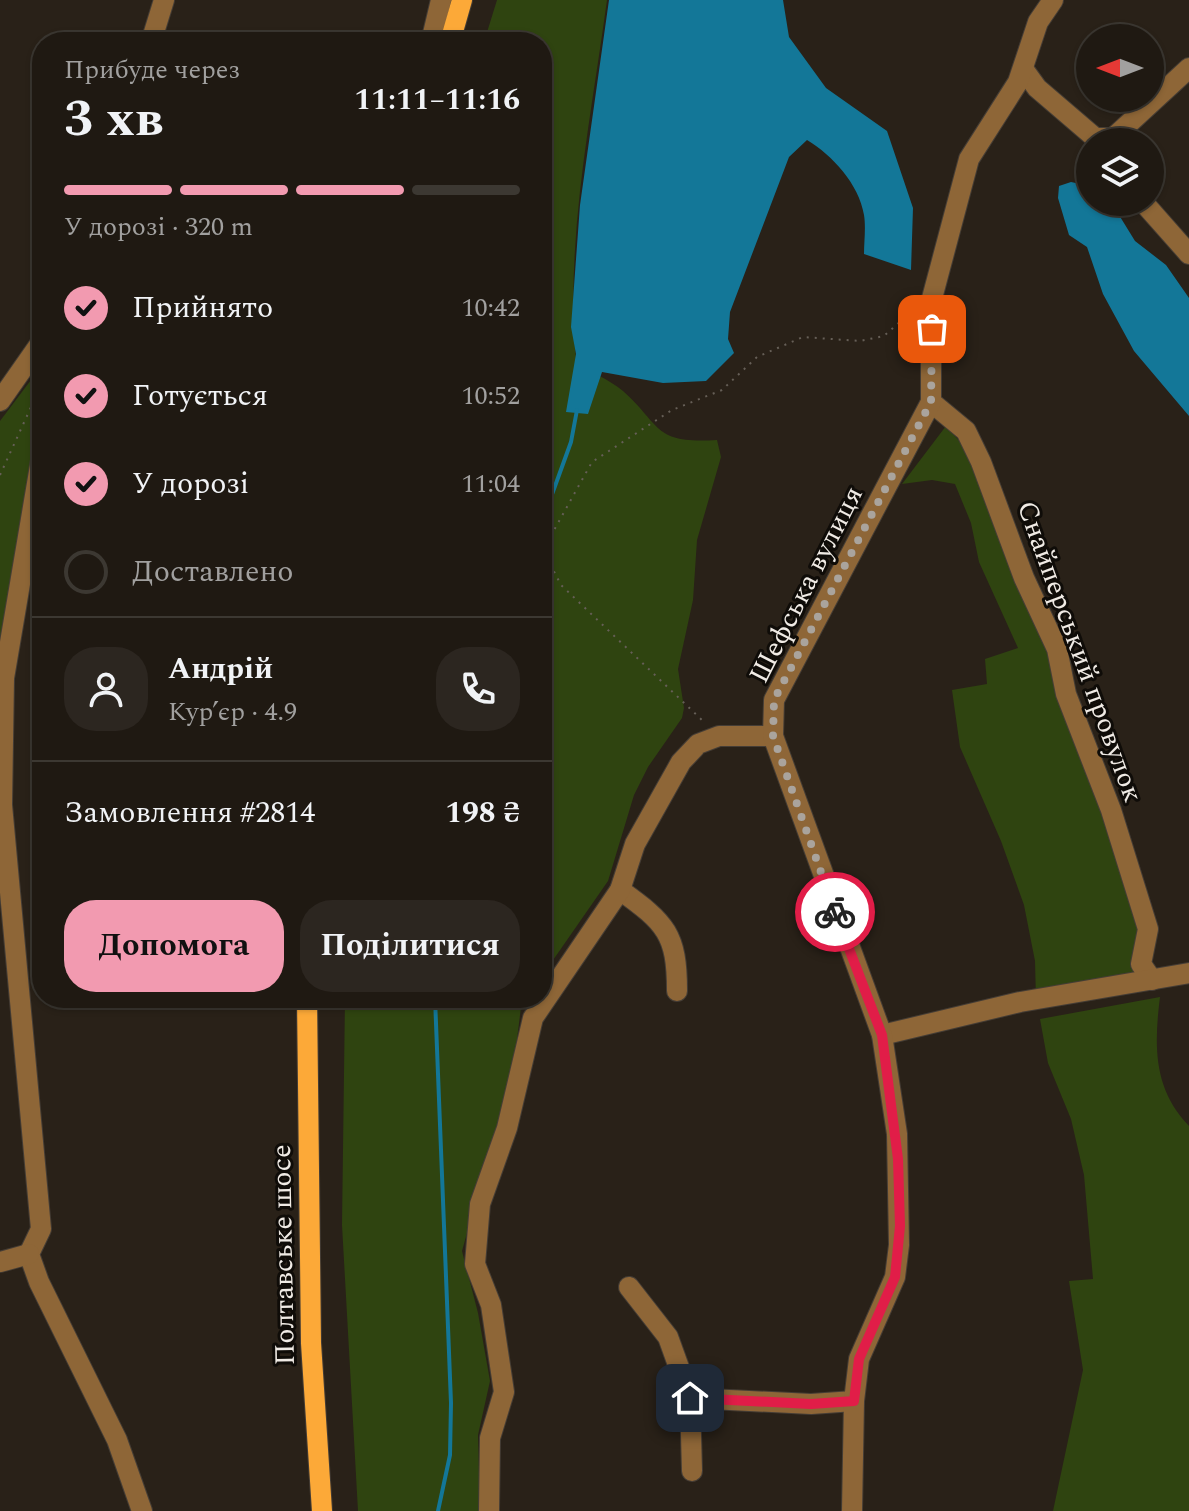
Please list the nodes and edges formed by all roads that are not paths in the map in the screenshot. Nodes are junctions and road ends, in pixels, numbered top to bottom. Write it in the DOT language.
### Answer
graph roads {
  1 [pos="164,0"];
  2 [pos="441,0"];
  3 [pos="462,0"];
  4 [pos="1048,4"];
  5 [pos="154,32"];
  6 [pos="433,32"];
  7 [pos="453,32"];
  8 [pos="1189,68"];
  9 [pos="1024,70"];
  10 [pos="1084,128"];
  11 [pos="1124,128"];
  12 [pos="1155,216"];
  13 [pos="1189,254"];
  14 [pos="32,360"];
  15 [pos="0,401"];
  16 [pos="931,402"];
  17 [pos="32,516"];
  18 [pos="773,736"];
  19 [pos="620,890"];
  20 [pos="1189,973"];
  21 [pos="1152,980"];
  22 [pos="552,990"];
  23 [pos="677,991"];
  24 [pos="307,1008"];
  25 [pos="540,1008"];
  26 [pos="882,1035"];
  27 [pos="29,1254"];
  28 [pos="0,1262"];
  29 [pos="629,1287"];
  30 [pos="690,1398"];
  31 [pos="854,1401"];
  32 [pos="692,1471"];
  33 [pos="142,1511"];
  34 [pos="322,1511"];
  35 [pos="489,1511"];
  36 [pos="852,1511"];
  1 -- 5 [label="street"];
  2 -- 6 [label="street"];
  3 -- 7 [label="main road"];
  4 -- 9 [label="street, Шефська вулиця"];
  8 -- 11 [label="street"];
  9 -- 10 [label="street"];
  9 -- 16 [label="street, Шефська вулиця"];
  12 -- 13 [label="street"];
  14 -- 15 [label="street"];
  16 -- 18 [label="street, Шефська вулиця"];
  16 -- 21 [label="street, Снайперський провулок"];
  17 -- 27 [label="street"];
  18 -- 19 [label="street"];
  18 -- 26 [label="street, Шефська вулиця"];
  19 -- 22 [label="street"];
  19 -- 23 [label="street"];
  20 -- 21 [label="street"];
  21 -- 26 [label="street"];
  24 -- 34 [label="main road, Полтавське шосе"];
  25 -- 35 [label="street"];
  26 -- 31 [label="street, Шефська вулиця"];
  27 -- 28 [label="street"];
  27 -- 33 [label="street"];
  29 -- 30 [label="street"];
  30 -- 31 [label="street"];
  30 -- 32 [label="street"];
  31 -- 36 [label="street, Шефська вулиця"];
}
